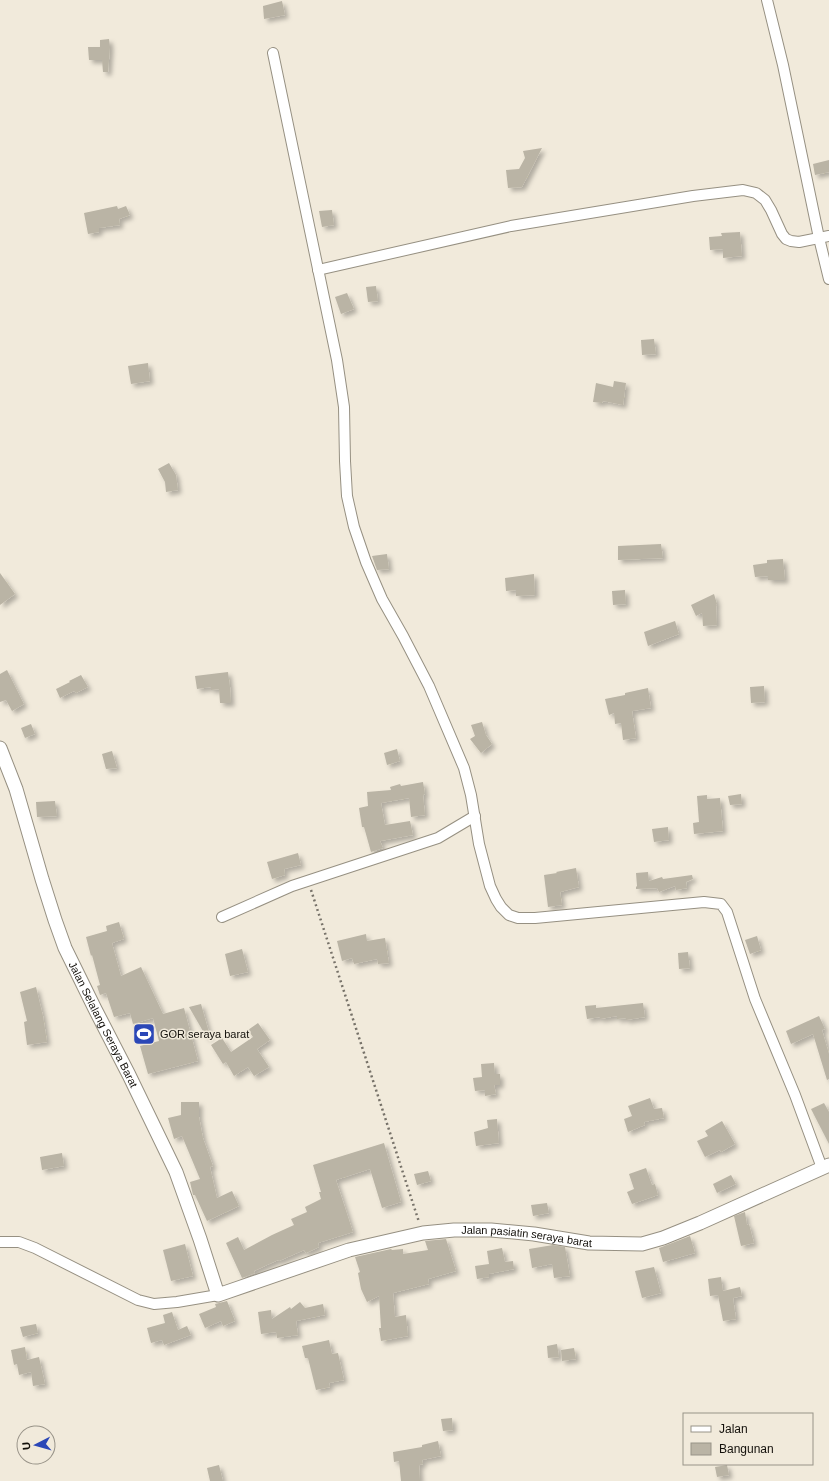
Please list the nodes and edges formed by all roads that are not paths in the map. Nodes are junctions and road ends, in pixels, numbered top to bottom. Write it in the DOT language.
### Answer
graph roads {
  1 [pos="767,0"];
  2 [pos="273,53"];
  3 [pos="824,237"];
  4 [pos="318,270"];
  5 [pos="829,279"];
  6 [pos="0,748"];
  7 [pos="475,816"];
  8 [pos="222,917"];
  9 [pos="825,1167"];
  10 [pos="0,1242"];
  11 [pos="218,1295"];
  1 -- 3 [label="street"];
  2 -- 4 [label="street"];
  3 -- 4 [label="street"];
  3 -- 5 [label="street"];
  4 -- 7 [label="street"];
  6 -- 11 [label="street, Jalan Selalang Seraya Barat"];
  7 -- 8 [label="street"];
  7 -- 9 [label="street"];
  9 -- 11 [label="street, Jalan pasiatin seraya barat"];
  10 -- 11 [label="street"];
}
